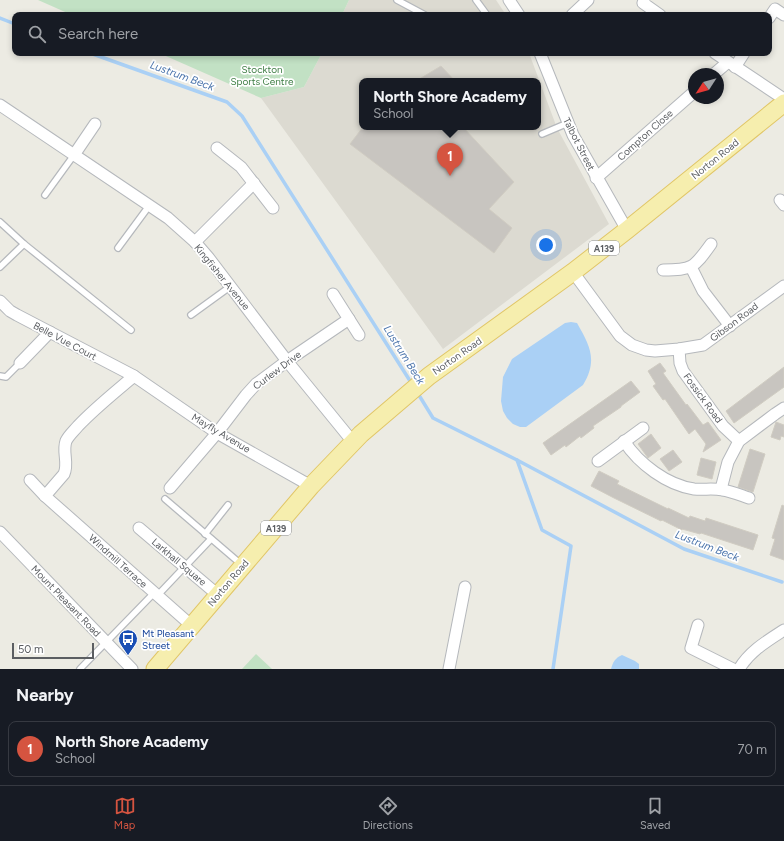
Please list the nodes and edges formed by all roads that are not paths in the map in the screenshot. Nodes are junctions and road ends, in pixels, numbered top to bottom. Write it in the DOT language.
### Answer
graph roads {
  1 [pos="397,0"];
  2 [pos="476,0"];
  3 [pos="509,0"];
  4 [pos="644,0"];
  5 [pos="585,1"];
  6 [pos="419,12"];
  7 [pos="485,12"];
  8 [pos="515,12"];
  9 [pos="575,12"];
  10 [pos="656,12"];
  11 [pos="772,14"];
  12 [pos="784,15"];
  13 [pos="541,56"];
  14 [pos="719,56"];
  15 [pos="740,56"];
  16 [pos="731,64"];
  17 [pos="724,68"];
  18 [pos="688,97"];
  19 [pos="784,100"];
  20 [pos="784,103"];
  21 [pos="0,105"];
  22 [pos="568,123"];
  23 [pos="95,124"];
  24 [pos="542,134"];
  25 [pos="217,148"];
  26 [pos="74,155"];
  27 [pos="596,178"];
  28 [pos="254,183"];
  29 [pos="45,195"];
  30 [pos="149,206"];
  31 [pos="273,208"];
  32 [pos="0,222"];
  33 [pos="627,230"];
  34 [pos="195,242"];
  35 [pos="24,244"];
  36 [pos="711,244"];
  37 [pos="118,248"];
  38 [pos="0,267"];
  39 [pos="691,267"];
  40 [pos="663,270"];
  41 [pos="573,272"];
  42 [pos="231,286"];
  43 [pos="784,286"];
  44 [pos="333,294"];
  45 [pos="0,301"];
  46 [pos="192,315"];
  47 [pos="349,319"];
  48 [pos="730,326"];
  49 [pos="131,330"];
  50 [pos="50,332"];
  51 [pos="359,334"];
  52 [pos="679,349"];
  53 [pos="287,361"];
  54 [pos="20,363"];
  55 [pos="0,376"];
  56 [pos="134,376"];
  57 [pos="784,408"];
  58 [pos="643,428"];
  59 [pos="217,433"];
  60 [pos="624,441"];
  61 [pos="739,441"];
  62 [pos="353,442"];
  63 [pos="598,461"];
  64 [pos="30,480"];
  65 [pos="311,486"];
  66 [pos="170,488"];
  67 [pos="721,489"];
  68 [pos="45,496"];
  69 [pos="749,498"];
  70 [pos="165,499"];
  71 [pos="228,505"];
  72 [pos="139,528"];
  73 [pos="0,532"];
  74 [pos="205,534"];
  75 [pos="211,539"];
  76 [pos="184,566"];
  77 [pos="243,566"];
  78 [pos="464,587"];
  79 [pos="156,594"];
  80 [pos="218,595"];
  81 [pos="698,625"];
  82 [pos="192,626"];
  83 [pos="784,630"];
  84 [pos="106,642"];
  85 [pos="158,668"];
  86 [pos="80,669"];
  87 [pos="132,669"];
  88 [pos="449,669"];
  89 [pos="732,669"];
  90 [pos="739,669"];
  1 -- 6 [label="lane"];
  2 -- 7 [label="lane"];
  3 -- 8 [label="street"];
  4 -- 10 [label="street"];
  5 -- 9 [label="street"];
  11 -- 12 [label="street"];
  13 -- 22 [label="street, Talbot Street"];
  14 -- 16 [label="street"];
  15 -- 16 [label="street"];
  16 -- 17 [label="street"];
  16 -- 19 [label="street"];
  18 -- 27 [label="street, Compton Close"];
  20 -- 33 [label="main road, Norton Road / A139"];
  21 -- 26 [label="street, Kingfisher Avenue"];
  22 -- 24 [label="lane"];
  22 -- 27 [label="street, Talbot Street"];
  23 -- 26 [label="street"];
  25 -- 28 [label="street"];
  26 -- 29 [label="lane"];
  26 -- 30 [label="street, Kingfisher Avenue"];
  27 -- 33 [label="street, Talbot Street"];
  28 -- 31 [label="street"];
  28 -- 34 [label="street"];
  30 -- 34 [label="street, Kingfisher Avenue"];
  30 -- 37 [label="lane"];
  32 -- 35 [label="lane"];
  33 -- 41 [label="main road, Norton Road / A139"];
  34 -- 42 [label="street, Kingfisher Avenue"];
  35 -- 38 [label="lane"];
  35 -- 49 [label="lane"];
  36 -- 39 [label="street"];
  39 -- 40 [label="street"];
  39 -- 48 [label="street"];
  41 -- 52 [label="street, Gibson Road"];
  41 -- 62 [label="main road, Norton Road / A139"];
  42 -- 46 [label="lane"];
  42 -- 53 [label="street, Kingfisher Avenue"];
  43 -- 48 [label="street, Gibson Road"];
  44 -- 47 [label="street"];
  45 -- 50 [label="street, Belle Vue Court"];
  47 -- 51 [label="street"];
  47 -- 53 [label="street, Curlew Drive"];
  48 -- 52 [label="street, Gibson Road"];
  50 -- 54 [label="street"];
  50 -- 56 [label="street, Belle Vue Court"];
  52 -- 61 [label="street, Fossick Road"];
  53 -- 59 [label="street, Curlew Drive"];
  53 -- 62 [label="street, Kingfisher Avenue"];
  54 -- 55 [label="lane"];
  56 -- 59 [label="street, Mayfly Avenue"];
  56 -- 68 [label="street"];
  57 -- 61 [label="street"];
  58 -- 60 [label="street"];
  59 -- 65 [label="street, Mayfly Avenue"];
  59 -- 66 [label="street, Curlew Drive"];
  60 -- 63 [label="street"];
  60 -- 67 [label="street"];
  61 -- 67 [label="street"];
  62 -- 65 [label="main road, Norton Road / A139"];
  64 -- 68 [label="street, Windmill Terrace"];
  65 -- 77 [label="main road, Norton Road / A139"];
  67 -- 69 [label="street"];
  68 -- 79 [label="street, Windmill Terrace"];
  70 -- 74 [label="lane"];
  71 -- 74 [label="lane"];
  72 -- 76 [label="street, Larkhall Square"];
  73 -- 84 [label="street, Mount Pleasant Road"];
  74 -- 75 [label="lane"];
  75 -- 76 [label="lane"];
  75 -- 77 [label="lane"];
  76 -- 79 [label="lane"];
  76 -- 80 [label="street, Larkhall Square"];
  77 -- 80 [label="main road, Norton Road / A139"];
  78 -- 88 [label="street"];
  79 -- 82 [label="street, Windmill Terrace"];
  79 -- 84 [label="lane"];
  80 -- 82 [label="main road, Norton Road / A139"];
  81 -- 89 [label="street"];
  82 -- 85 [label="main road, Norton Road / A139"];
  83 -- 90 [label="street"];
  84 -- 86 [label="lane"];
  84 -- 87 [label="street, Mount Pleasant Road"];
}
